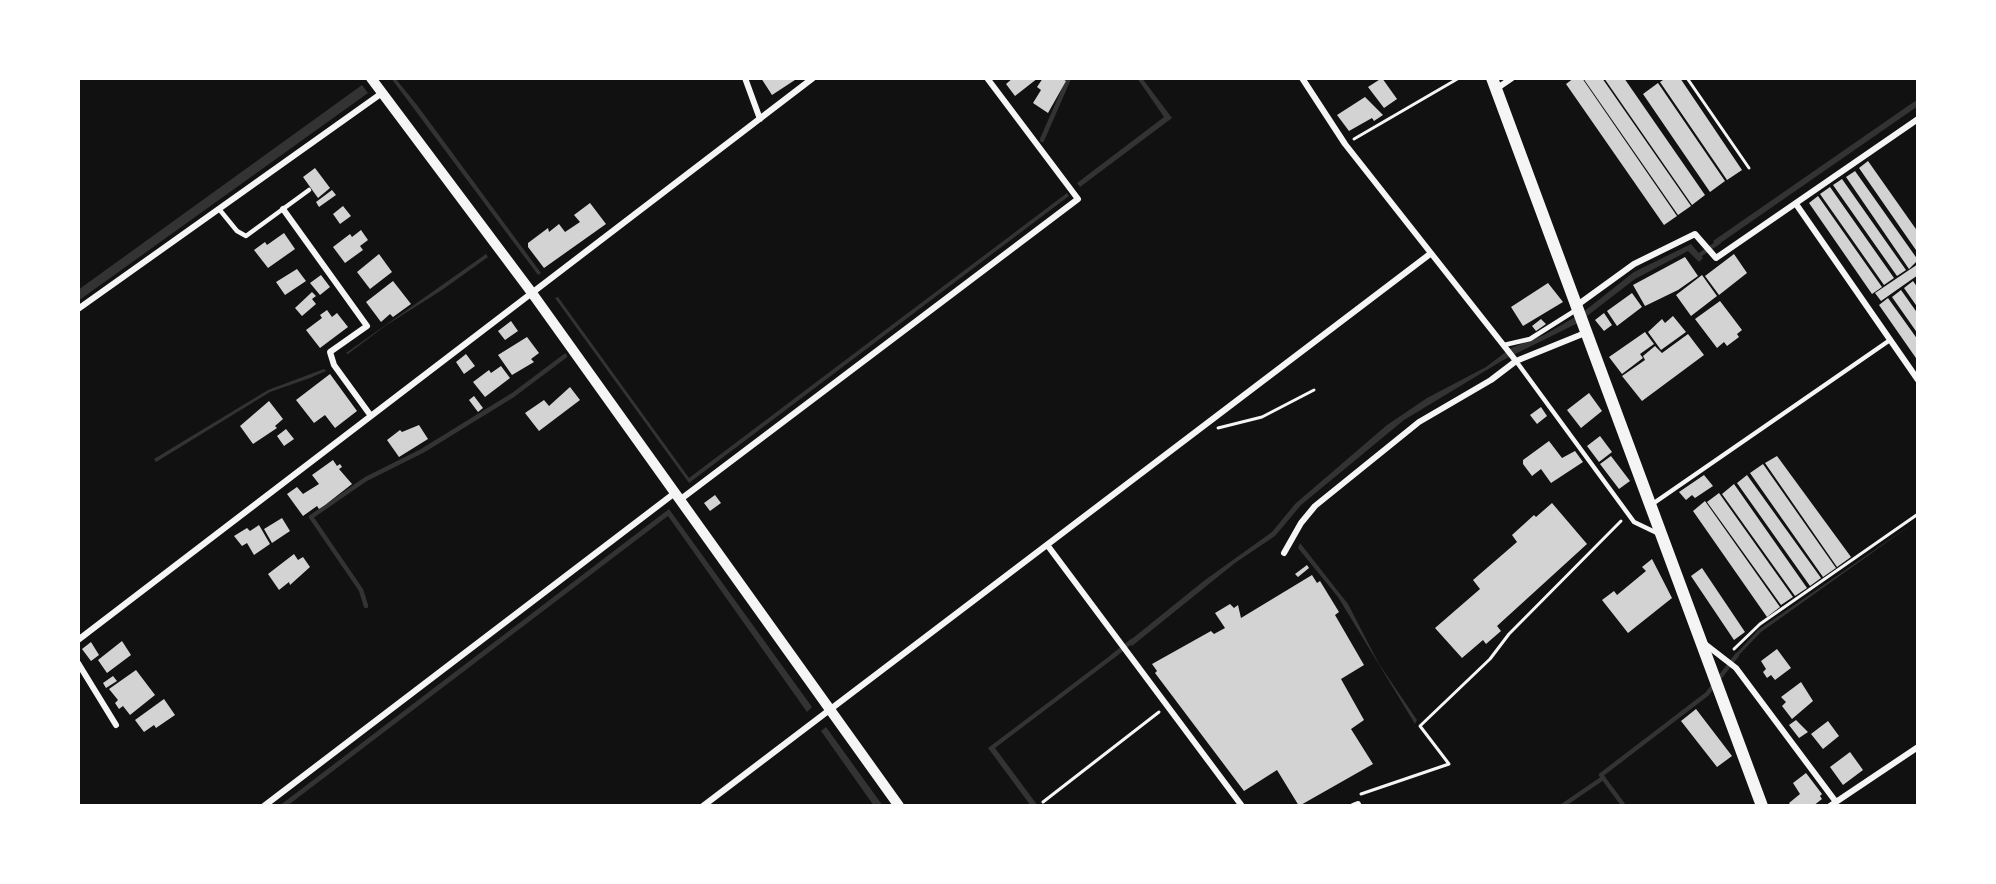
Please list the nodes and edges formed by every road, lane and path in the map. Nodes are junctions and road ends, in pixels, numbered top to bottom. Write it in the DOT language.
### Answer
graph roads {
  1 [pos="371,78"];
  2 [pos="745,78"];
  3 [pos="813,78"];
  4 [pos="987,78"];
  5 [pos="1302,78"];
  6 [pos="1459,78"];
  7 [pos="1512,78"];
  8 [pos="1687,78"];
  9 [pos="1494,83"];
  10 [pos="382,93"];
  11 [pos="760,118"];
  12 [pos="1918,119"];
  13 [pos="1345,144"];
  14 [pos="1749,168"];
  15 [pos="309,190"];
  16 [pos="1796,204"];
  17 [pos="219,209"];
  18 [pos="284,209"];
  19 [pos="1430,254"];
  20 [pos="532,293"];
  21 [pos="1576,308"];
  22 [pos="78,309"];
  23 [pos="1585,333"];
  24 [pos="1890,340"];
  25 [pos="1504,345"];
  26 [pos="1516,361"];
  27 [pos="1918,380"];
  28 [pos="1314,390"];
  29 [pos="371,416"];
  30 [pos="1202,429"];
  31 [pos="679,495"];
  32 [pos="1650,506"];
  33 [pos="1918,514"];
  34 [pos="1626,515"];
  35 [pos="1661,535"];
  36 [pos="1048,546"];
  37 [pos="1284,553"];
  38 [pos="78,640"];
  39 [pos="1700,640"];
  40 [pos="1734,649"];
  41 [pos="78,663"];
  42 [pos="1167,706"];
  43 [pos="830,709"];
  44 [pos="116,725"];
  45 [pos="1918,747"];
  46 [pos="1355,796"];
  47 [pos="1042,802"];
  48 [pos="1833,804"];
  49 [pos="264,806"];
  50 [pos="704,806"];
  51 [pos="899,806"];
  52 [pos="1242,806"];
  53 [pos="1762,806"];
  1 -- 10 [label="street"];
  2 -- 11 [label="street"];
  3 -- 11 [label="street"];
  4 -- 31 [label="street"];
  5 -- 13 [label="street"];
  6 -- 13 [label="path"];
  7 -- 9 [label="street"];
  8 -- 14 [label="path"];
  9 -- 21 [label="main road"];
  10 -- 17 [label="street"];
  10 -- 20 [label="street"];
  11 -- 20 [label="street"];
  12 -- 16 [label="street"];
  13 -- 19 [label="street"];
  15 -- 18 [label="lane"];
  16 -- 21 [label="street"];
  16 -- 24 [label="street"];
  17 -- 18 [label="lane"];
  17 -- 22 [label="street"];
  18 -- 29 [label="street"];
  19 -- 25 [label="street"];
  19 -- 30 [label="street"];
  20 -- 29 [label="street"];
  20 -- 31 [label="street"];
  21 -- 23 [label="main road"];
  21 -- 25 [label="lane"];
  23 -- 26 [label="street"];
  23 -- 32 [label="main road"];
  24 -- 27 [label="street"];
  24 -- 32 [label="lane"];
  25 -- 26 [label="street"];
  26 -- 35 [label="lane"];
  26 -- 37 [label="street"];
  28 -- 30 [label="path"];
  29 -- 38 [label="street"];
  30 -- 36 [label="street"];
  31 -- 43 [label="street"];
  31 -- 49 [label="street"];
  32 -- 35 [label="main road"];
  33 -- 40 [label="path"];
  34 -- 46 [label="path"];
  35 -- 39 [label="main road"];
  36 -- 42 [label="street"];
  36 -- 43 [label="street"];
  39 -- 48 [label="street"];
  39 -- 53 [label="main road"];
  41 -- 44 [label="street"];
  42 -- 47 [label="path"];
  42 -- 52 [label="street"];
  43 -- 50 [label="street"];
  43 -- 51 [label="street"];
  45 -- 48 [label="street"];
}
